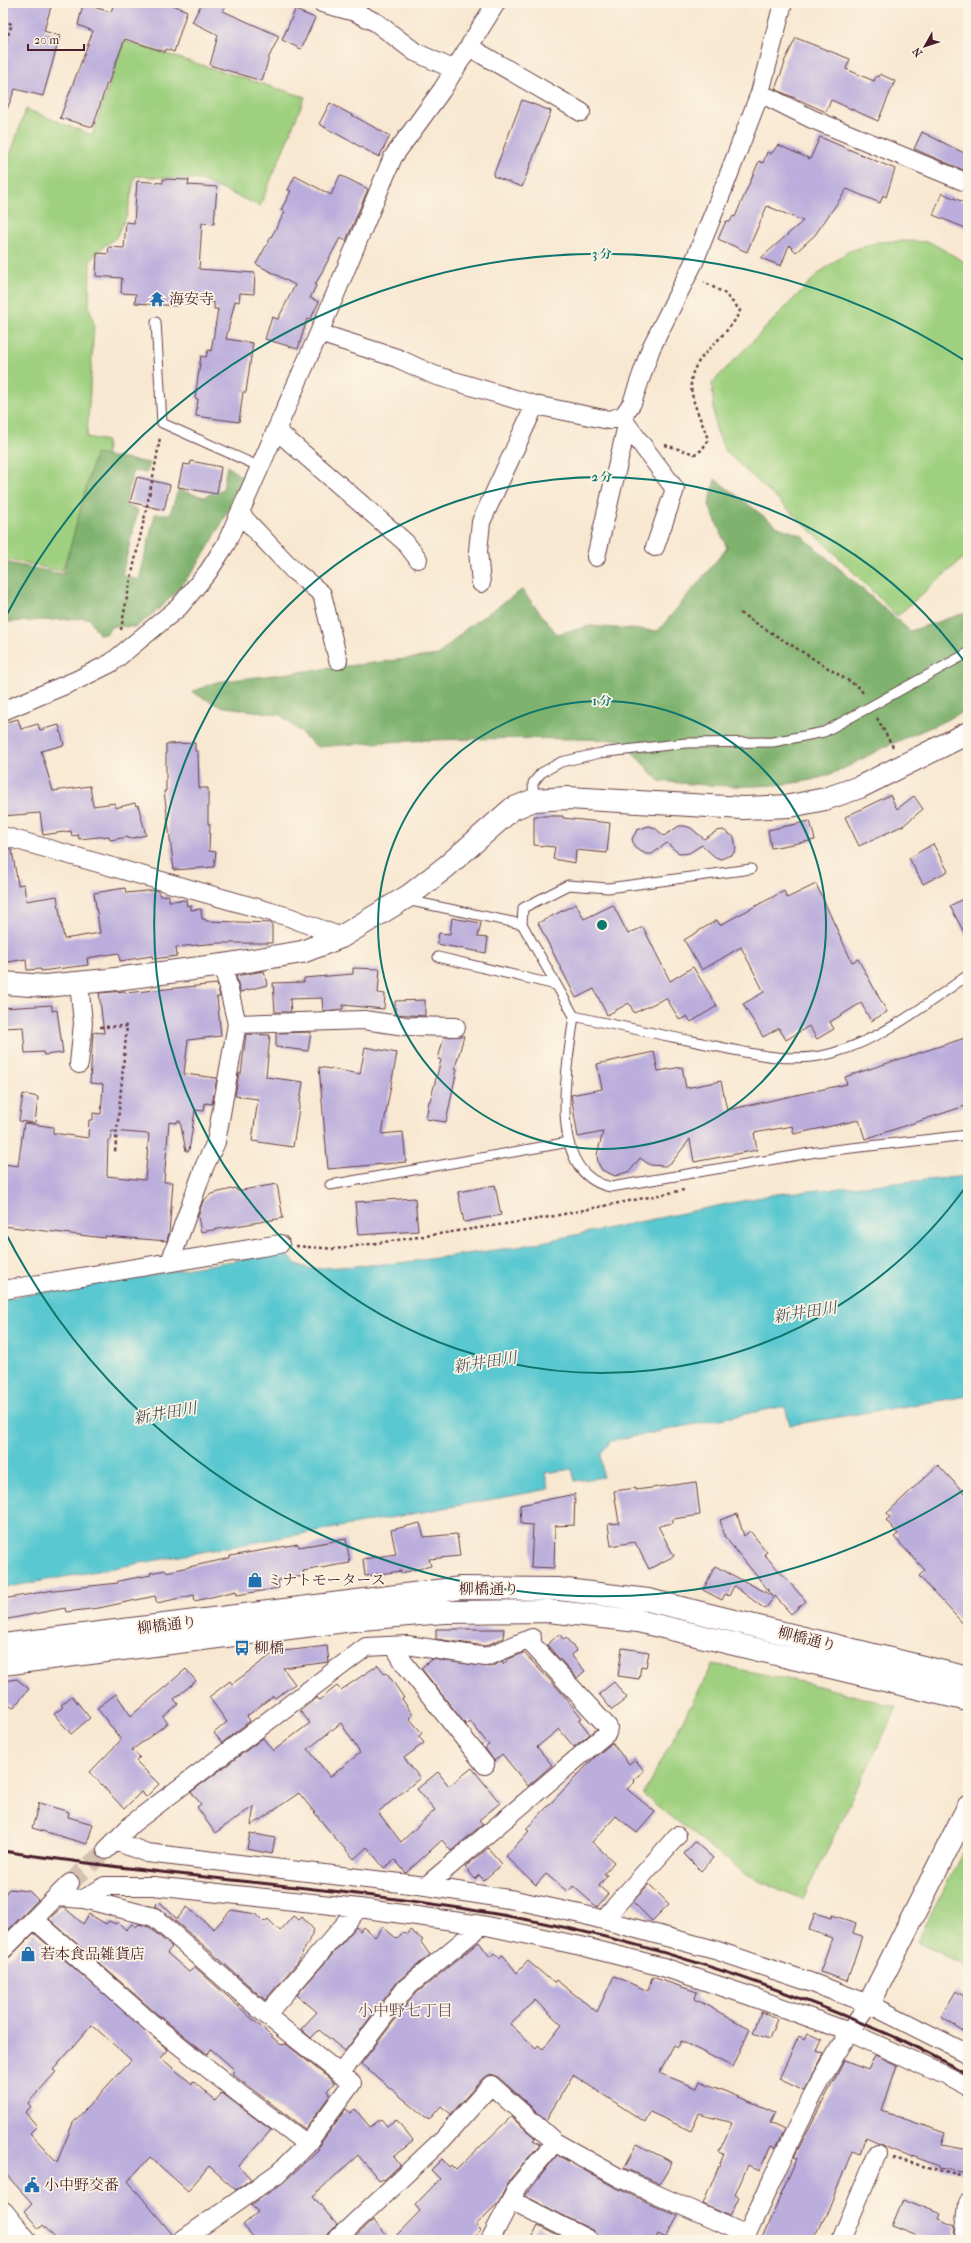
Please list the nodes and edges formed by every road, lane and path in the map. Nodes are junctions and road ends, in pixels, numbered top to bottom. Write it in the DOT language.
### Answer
graph roads {
  1 [pos="322,3"];
  2 [pos="496,3"];
  3 [pos="783,3"];
  4 [pos="3,21"];
  5 [pos="469,47"];
  6 [pos="3,49"];
  7 [pos="455,70"];
  8 [pos="760,93"];
  9 [pos="582,112"];
  10 [pos="968,183"];
  11 [pos="688,273"];
  12 [pos="156,322"];
  13 [pos="319,334"];
  14 [pos="535,405"];
  15 [pos="625,421"];
  16 [pos="162,423"];
  17 [pos="276,430"];
  18 [pos="663,444"];
  19 [pos="260,467"];
  20 [pos="240,514"];
  21 [pos="655,547"];
  22 [pos="596,557"];
  23 [pos="418,559"];
  24 [pos="481,584"];
  25 [pos="740,613"];
  26 [pos="129,649"];
  27 [pos="968,653"];
  28 [pos="338,660"];
  29 [pos="871,706"];
  30 [pos="3,710"];
  31 [pos="968,733"];
  32 [pos="904,767"];
  33 [pos="534,800"];
  34 [pos="3,836"];
  35 [pos="751,869"];
  36 [pos="403,899"];
  37 [pos="522,924"];
  38 [pos="341,937"];
  39 [pos="438,957"];
  40 [pos="223,965"];
  41 [pos="968,975"];
  42 [pos="3,983"];
  43 [pos="79,983"];
  44 [pos="556,985"];
  45 [pos="574,1016"];
  46 [pos="237,1024"];
  47 [pos="456,1027"];
  48 [pos="82,1028"];
  49 [pos="79,1064"];
  50 [pos="968,1135"];
  51 [pos="569,1142"];
  52 [pos="115,1152"];
  53 [pos="330,1185"];
  54 [pos="688,1190"];
  55 [pos="280,1244"];
  56 [pos="170,1262"];
  57 [pos="3,1290"];
  58 [pos="360,1609"];
  59 [pos="3,1645"];
  60 [pos="394,1646"];
  61 [pos="366,1647"];
  62 [pos="3,1664"];
  63 [pos="968,1678"];
  64 [pos="968,1700"];
  65 [pos="485,1765"];
  66 [pos="968,1807"];
  67 [pos="677,1836"];
  68 [pos="70,1883"];
  69 [pos="426,1886"];
  70 [pos="56,1897"];
  71 [pos="84,1899"];
  72 [pos="359,1908"];
  73 [pos="34,1919"];
  74 [pos="603,1920"];
  75 [pos="482,1925"];
  76 [pos="3,1950"];
  77 [pos="869,2004"];
  78 [pos="266,2015"];
  79 [pos="849,2032"];
  80 [pos="968,2054"];
  81 [pos="340,2074"];
  82 [pos="968,2087"];
  83 [pos="555,2142"];
  84 [pos="307,2144"];
  85 [pos="877,2154"];
  86 [pos="968,2178"];
  87 [pos="511,2200"];
  88 [pos="968,2203"];
  89 [pos="3,2213"];
  90 [pos="745,2237"];
  91 [pos="25,2240"];
  92 [pos="182,2240"];
  93 [pos="336,2240"];
  94 [pos="490,2240"];
  95 [pos="589,2240"];
  96 [pos="840,2240"];
  97 [pos="964,2240"];
  1 -- 7 [label="street"];
  2 -- 5 [label="street"];
  3 -- 8 [label="street"];
  4 -- 6 [label="path"];
  5 -- 7 [label="street"];
  5 -- 9 [label="street"];
  7 -- 13 [label="street"];
  8 -- 10 [label="street"];
  8 -- 11 [label="street"];
  11 -- 15 [label="street"];
  11 -- 18 [label="path"];
  12 -- 16 [label="lane"];
  13 -- 14 [label="street"];
  13 -- 17 [label="street"];
  14 -- 15 [label="street"];
  14 -- 24 [label="street"];
  15 -- 21 [label="street"];
  15 -- 22 [label="street"];
  16 -- 19 [label="lane"];
  16 -- 26 [label="path"];
  17 -- 19 [label="street"];
  17 -- 23 [label="street"];
  19 -- 20 [label="street"];
  20 -- 26 [label="street"];
  20 -- 28 [label="street"];
  25 -- 29 [label="path"];
  26 -- 30 [label="street"];
  27 -- 29 [label="lane"];
  29 -- 32 [label="path"];
  29 -- 33 [label="lane"];
  31 -- 32 [label="street"];
  32 -- 33 [label="street"];
  33 -- 36 [label="street"];
  34 -- 38 [label="street"];
  35 -- 37 [label="lane"];
  36 -- 37 [label="lane"];
  36 -- 38 [label="street"];
  37 -- 44 [label="lane"];
  38 -- 40 [label="street"];
  39 -- 44 [label="lane"];
  40 -- 43 [label="street"];
  40 -- 46 [label="street"];
  41 -- 45 [label="lane"];
  42 -- 43 [label="street"];
  43 -- 48 [label="street"];
  44 -- 45 [label="lane"];
  45 -- 51 [label="lane"];
  46 -- 47 [label="street"];
  46 -- 56 [label="street"];
  48 -- 49 [label="street"];
  48 -- 52 [label="path"];
  50 -- 51 [label="lane"];
  51 -- 53 [label="lane"];
  54 -- 55 [label="path"];
  55 -- 56 [label="street"];
  56 -- 57 [label="street"];
  58 -- 59 [label="street, 柳橋通り"];
  58 -- 61 [label="street"];
  58 -- 62 [label="street, 柳橋通り"];
  58 -- 63 [label="street, 柳橋通り"];
  58 -- 64 [label="street, 柳橋通り"];
  60 -- 61 [label="street"];
  60 -- 65 [label="street"];
  60 -- 69 [label="street"];
  61 -- 69 [label="street"];
  66 -- 77 [label="street"];
  67 -- 74 [label="street"];
  68 -- 70 [label="street"];
  69 -- 74 [label="street"];
  70 -- 71 [label="street"];
  70 -- 73 [label="street"];
  71 -- 72 [label="street"];
  71 -- 78 [label="street"];
  72 -- 75 [label="street"];
  72 -- 78 [label="street"];
  73 -- 76 [label="street"];
  73 -- 84 [label="street"];
  74 -- 77 [label="street"];
  75 -- 79 [label="street"];
  75 -- 81 [label="street"];
  77 -- 79 [label="street"];
  77 -- 80 [label="street"];
  78 -- 81 [label="street"];
  79 -- 82 [label="street"];
  79 -- 90 [label="street"];
  81 -- 84 [label="street"];
  83 -- 87 [label="street"];
  83 -- 90 [label="street"];
  83 -- 93 [label="street"];
  84 -- 92 [label="street"];
  85 -- 86 [label="path"];
  85 -- 96 [label="street"];
  87 -- 94 [label="street"];
  87 -- 95 [label="street"];
  88 -- 97 [label="street"];
  89 -- 91 [label="street"];
}
